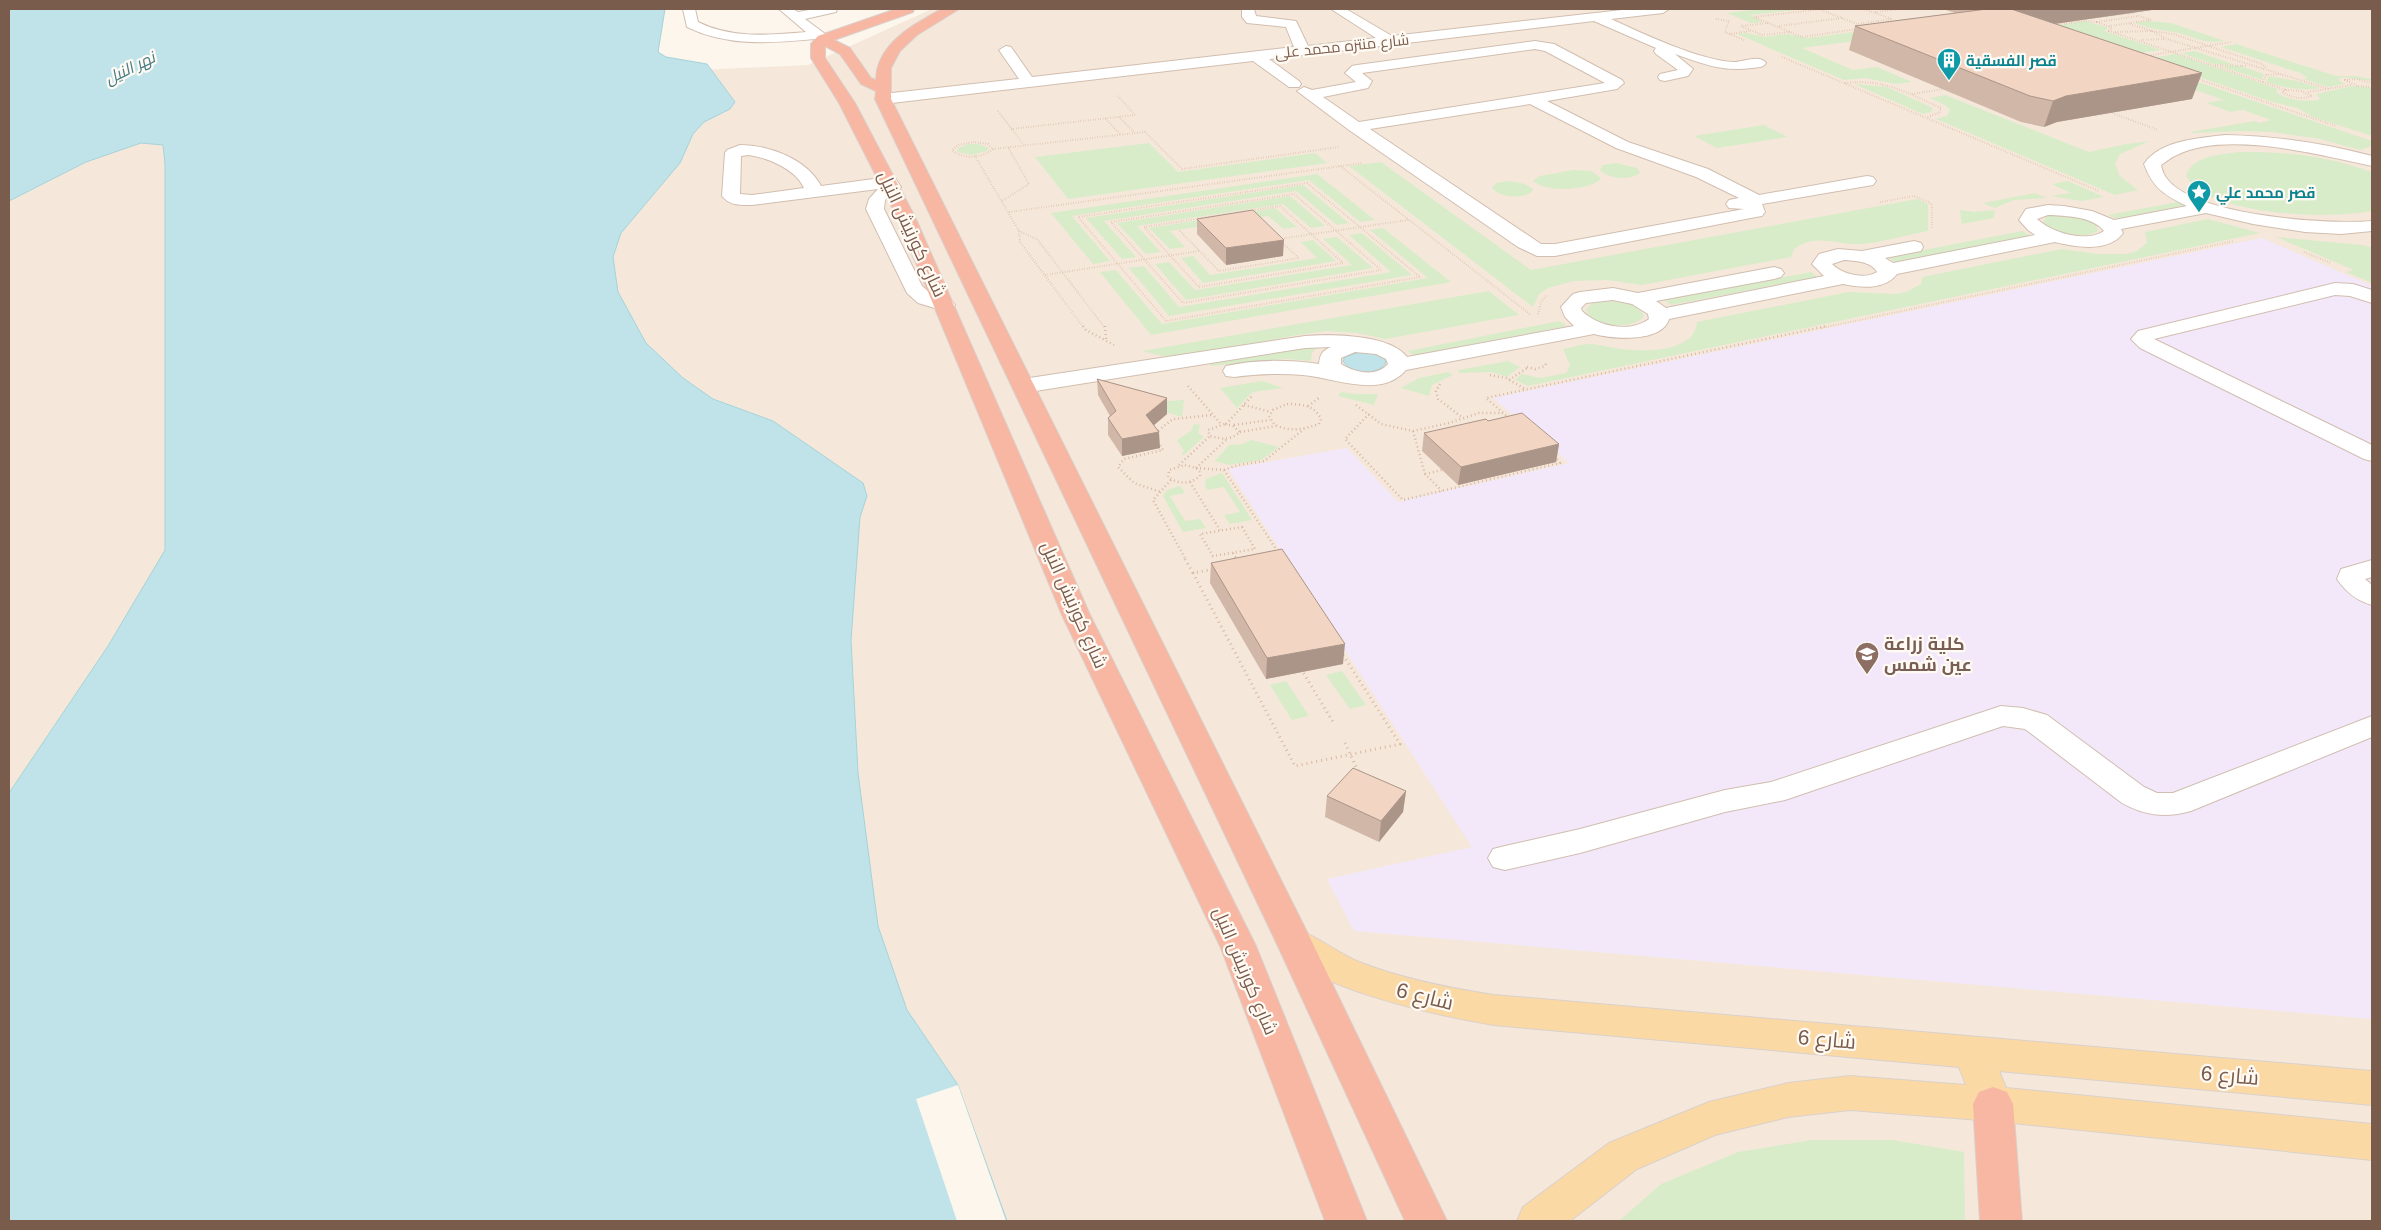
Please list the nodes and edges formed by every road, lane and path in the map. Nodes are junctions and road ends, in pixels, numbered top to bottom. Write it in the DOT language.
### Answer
graph roads {
  1 [pos="689,9"];
  2 [pos="831,9"];
  3 [pos="908,9"];
  4 [pos="953,9"];
  5 [pos="1248,9"];
  6 [pos="1337,9"];
  7 [pos="1663,9"];
  8 [pos="1820,9"];
  9 [pos="1864,9"];
  10 [pos="1902,9"];
  11 [pos="1623,11"];
  12 [pos="2126,11"];
  13 [pos="1874,12"];
  14 [pos="790,13"];
  15 [pos="1478,15"];
  16 [pos="2081,16"];
  17 [pos="1596,17"];
  18 [pos="1843,18"];
  19 [pos="1716,20"];
  20 [pos="1768,22"];
  21 [pos="1872,22"];
  22 [pos="2097,22"];
  23 [pos="2128,23"];
  24 [pos="1778,26"];
  25 [pos="1884,26"];
  26 [pos="2108,26"];
  27 [pos="919,28"];
  28 [pos="1500,28"];
  29 [pos="1865,28"];
  30 [pos="2054,30"];
  31 [pos="1752,31"];
  32 [pos="2152,31"];
  33 [pos="1790,32"];
  34 [pos="2112,32"];
  35 [pos="1729,34"];
  36 [pos="820,37"];
  37 [pos="886,38"];
  38 [pos="1641,38"];
  39 [pos="2167,39"];
  40 [pos="2138,40"];
  41 [pos="856,41"];
  42 [pos="1390,41"];
  43 [pos="1746,41"];
  44 [pos="2231,42"];
  45 [pos="2208,46"];
  46 [pos="2195,48"];
  47 [pos="1006,50"];
  48 [pos="1304,51"];
  49 [pos="2172,52"];
  50 [pos="1256,56"];
  51 [pos="1782,56"];
  52 [pos="2144,56"];
  53 [pos="1703,60"];
  54 [pos="1681,63"];
  55 [pos="1759,63"];
  56 [pos="2209,64"];
  57 [pos="2250,66"];
  58 [pos="2266,68"];
  59 [pos="2283,74"];
  60 [pos="2190,76"];
  61 [pos="1665,77"];
  62 [pos="1025,82"];
  63 [pos="2263,82"];
  64 [pos="1844,83"];
  65 [pos="2352,85"];
  66 [pos="2372,85"];
  67 [pos="890,86"];
  68 [pos="933,88"];
  69 [pos="1944,89"];
  70 [pos="2329,89"];
  71 [pos="1302,90"];
  72 [pos="2286,90"];
  73 [pos="1114,93"];
  74 [pos="2306,93"];
  75 [pos="1912,94"];
  76 [pos="1532,99"];
  77 [pos="994,106"];
  78 [pos="2112,113"];
  79 [pos="1119,116"];
  80 [pos="1105,118"];
  81 [pos="1926,118"];
  82 [pos="2138,123"];
  83 [pos="1355,126"];
  84 [pos="2336,126"];
  85 [pos="1011,129"];
  86 [pos="1145,132"];
  87 [pos="1135,133"];
  88 [pos="1120,134"];
  89 [pos="1024,145"];
  90 [pos="1008,147"];
  91 [pos="993,149"];
  92 [pos="975,156"];
  93 [pos="2354,156"];
  94 [pos="2372,156"];
  95 [pos="1368,162"];
  96 [pos="2372,162"];
  97 [pos="1340,166"];
  98 [pos="1867,181"];
  99 [pos="891,184"];
  100 [pos="814,191"];
  101 [pos="2177,194"];
  102 [pos="2158,198"];
  103 [pos="1002,201"];
  104 [pos="1750,201"];
  105 [pos="2129,204"];
  106 [pos="2207,207"];
  107 [pos="1008,212"];
  108 [pos="2083,214"];
  109 [pos="1409,220"];
  110 [pos="1663,223"];
  111 [pos="2031,224"];
  112 [pos="2110,226"];
  113 [pos="2372,226"];
  114 [pos="1360,227"];
  115 [pos="2352,228"];
  116 [pos="1019,231"];
  117 [pos="1180,231"];
  118 [pos="1336,231"];
  119 [pos="1311,234"];
  120 [pos="2056,236"];
  121 [pos="2372,236"];
  122 [pos="2234,241"];
  123 [pos="1525,243"];
  124 [pos="2297,249"];
  125 [pos="1200,251"];
  126 [pos="1170,256"];
  127 [pos="1863,256"];
  128 [pos="1144,260"];
  129 [pos="1118,264"];
  130 [pos="1822,264"];
  131 [pos="2339,267"];
  132 [pos="1887,270"];
  133 [pos="1063,272"];
  134 [pos="1045,275"];
  135 [pos="1844,278"];
  136 [pos="2372,297"];
  137 [pos="1638,299"];
  138 [pos="1572,313"];
  139 [pos="1660,315"];
  140 [pos="1537,320"];
  141 [pos="1595,328"];
  142 [pos="1375,348"];
  143 [pos="1399,365"];
  144 [pos="1527,367"];
  145 [pos="1174,371"];
  146 [pos="1483,374"];
  147 [pos="1344,375"];
  148 [pos="1509,380"];
  149 [pos="1446,381"];
  150 [pos="1526,390"];
  151 [pos="1027,392"];
  152 [pos="1254,394"];
  153 [pos="1312,394"];
  154 [pos="1321,396"];
  155 [pos="1349,404"];
  156 [pos="1244,405"];
  157 [pos="1270,412"];
  158 [pos="1503,413"];
  159 [pos="1368,414"];
  160 [pos="1213,415"];
  161 [pos="1463,418"];
  162 [pos="1510,419"];
  163 [pos="1270,420"];
  164 [pos="1449,423"];
  165 [pos="1220,424"];
  166 [pos="1226,424"];
  167 [pos="1233,426"];
  168 [pos="1277,426"];
  169 [pos="1456,429"];
  170 [pos="1304,430"];
  171 [pos="1413,431"];
  172 [pos="1240,432"];
  173 [pos="1210,436"];
  174 [pos="1226,440"];
  175 [pos="2372,454"];
  176 [pos="1553,455"];
  177 [pos="1178,466"];
  178 [pos="1196,468"];
  179 [pos="1224,470"];
  180 [pos="1442,470"];
  181 [pos="1424,474"];
  182 [pos="1171,480"];
  183 [pos="1190,482"];
  184 [pos="1442,491"];
  185 [pos="1161,492"];
  186 [pos="1220,530"];
  187 [pos="1233,553"];
  188 [pos="1281,557"];
  189 [pos="1240,565"];
  190 [pos="1221,568"];
  191 [pos="2372,568"];
  192 [pos="1193,573"];
  193 [pos="2372,597"];
  194 [pos="1338,646"];
  195 [pos="1298,664"];
  196 [pos="1333,722"];
  197 [pos="2372,726"];
  198 [pos="1345,743"];
  199 [pos="1351,754"];
  200 [pos="1365,774"];
  201 [pos="1504,858"];
  202 [pos="1294,942"];
  203 [pos="1972,1052"];
  204 [pos="2372,1088"];
  205 [pos="1993,1104"];
  206 [pos="2372,1142"];
  207 [pos="1346,1221"];
  208 [pos="1426,1221"];
  209 [pos="1538,1221"];
  210 [pos="2001,1221"];
  1 -- 36 [label="street"];
  2 -- 14 [label="street"];
  3 -- 36 [label="highway"];
  4 -- 27 [label="highway"];
  5 -- 48 [label="street"];
  6 -- 42 [label="street"];
  7 -- 11 [label="street, شارع منتزه محمد على"];
  8 -- 18 [label="path"];
  8 -- 20 [label="path"];
  9 -- 13 [label="path"];
  10 -- 13 [label="path"];
  11 -- 17 [label="street, شارع منتزه محمد على"];
  12 -- 16 [label="path"];
  13 -- 21 [label="path"];
  14 -- 36 [label="street"];
  15 -- 28 [label="street"];
  17 -- 28 [label="street, شارع منتزه محمد على"];
  17 -- 38 [label="street"];
  18 -- 21 [label="path"];
  18 -- 24 [label="path"];
  19 -- 35 [label="path"];
  20 -- 24 [label="path"];
  20 -- 31 [label="path"];
  21 -- 25 [label="path"];
  22 -- 23 [label="path"];
  22 -- 26 [label="path"];
  22 -- 30 [label="path"];
  23 -- 26 [label="path"];
  23 -- 32 [label="path"];
  24 -- 33 [label="path"];
  26 -- 34 [label="path"];
  27 -- 37 [label="highway"];
  27 -- 67 [label="highway"];
  28 -- 42 [label="street, شارع منتزه محمد على"];
  29 -- 33 [label="path"];
  31 -- 33 [label="path"];
  31 -- 35 [label="path"];
  32 -- 34 [label="path"];
  32 -- 39 [label="path"];
  32 -- 45 [label="path"];
  34 -- 40 [label="path"];
  35 -- 43 [label="path"];
  36 -- 41 [label="highway"];
  36 -- 67 [label="highway"];
  36 -- 99 [label="highway, شارع كورنيش النيل"];
  38 -- 53 [label="street"];
  38 -- 54 [label="street"];
  39 -- 40 [label="path"];
  39 -- 46 [label="path"];
  40 -- 49 [label="path"];
  42 -- 48 [label="street, شارع منتزه محمد على"];
  44 -- 45 [label="path"];
  45 -- 46 [label="path"];
  45 -- 58 [label="path"];
  46 -- 49 [label="path"];
  46 -- 57 [label="path"];
  47 -- 62 [label="street"];
  48 -- 50 [label="street, شارع منتزه محمد على"];
  49 -- 52 [label="path"];
  49 -- 56 [label="path"];
  50 -- 62 [label="street, شارع منتزه محمد على"];
  50 -- 71 [label="street"];
  51 -- 64 [label="path"];
  53 -- 54 [label="street"];
  53 -- 55 [label="street"];
  54 -- 61 [label="street"];
  56 -- 57 [label="path"];
  56 -- 63 [label="path"];
  57 -- 58 [label="path"];
  58 -- 59 [label="path"];
  59 -- 63 [label="path"];
  59 -- 70 [label="path"];
  60 -- 84 [label="path"];
  62 -- 68 [label="street, شارع منتزه محمد على"];
  63 -- 72 [label="path"];
  64 -- 75 [label="path"];
  64 -- 81 [label="path"];
  65 -- 66 [label="path"];
  65 -- 66 [label="path"];
  65 -- 70 [label="path"];
  67 -- 68 [label="street, شارع منتزه محمد على"];
  67 -- 68 [label="street, شارع منتزه محمد على"];
  67 -- 151 [label="highway, شارع كورنيش النيل"];
  69 -- 75 [label="path"];
  70 -- 74 [label="path"];
  71 -- 76 [label="street"];
  71 -- 83 [label="street"];
  72 -- 74 [label="path"];
  72 -- 74 [label="path"];
  73 -- 79 [label="path"];
  75 -- 81 [label="path"];
  76 -- 83 [label="street"];
  76 -- 104 [label="street"];
  77 -- 85 [label="path"];
  78 -- 82 [label="path"];
  79 -- 80 [label="path"];
  79 -- 87 [label="path"];
  80 -- 85 [label="path"];
  80 -- 88 [label="path"];
  81 -- 105 [label="path"];
  83 -- 123 [label="street"];
  85 -- 89 [label="path"];
  86 -- 87 [label="path"];
  87 -- 88 [label="path"];
  88 -- 89 [label="path"];
  89 -- 90 [label="path"];
  90 -- 91 [label="path"];
  90 -- 103 [label="path"];
  91 -- 92 [label="path"];
  91 -- 92 [label="path"];
  92 -- 103 [label="path"];
  93 -- 94 [label="street"];
  93 -- 96 [label="street"];
  93 -- 101 [label="street"];
  95 -- 97 [label="path"];
  97 -- 107 [label="path"];
  97 -- 109 [label="path"];
  98 -- 104 [label="street"];
  99 -- 100 [label="street"];
  99 -- 207 [label="highway, شارع كورنيش النيل"];
  100 -- 100 [label="street"];
  101 -- 102 [label="street"];
  101 -- 106 [label="street"];
  103 -- 107 [label="path"];
  104 -- 110 [label="street"];
  104 -- 110 [label="street"];
  105 -- 108 [label="street"];
  106 -- 112 [label="street"];
  106 -- 115 [label="street"];
  107 -- 116 [label="path"];
  108 -- 111 [label="street"];
  108 -- 112 [label="street"];
  109 -- 114 [label="path"];
  109 -- 140 [label="path"];
  110 -- 123 [label="street"];
  110 -- 123 [label="street"];
  111 -- 120 [label="street"];
  111 -- 127 [label="street"];
  112 -- 120 [label="street"];
  113 -- 115 [label="street"];
  114 -- 118 [label="path"];
  114 -- 129 [label="path"];
  114 -- 129 [label="path"];
  115 -- 121 [label="street"];
  116 -- 133 [label="path"];
  116 -- 134 [label="path"];
  117 -- 125 [label="path"];
  118 -- 119 [label="path"];
  118 -- 128 [label="path"];
  118 -- 128 [label="path"];
  119 -- 125 [label="path"];
  119 -- 126 [label="path"];
  119 -- 126 [label="path"];
  120 -- 132 [label="street"];
  122 -- 150 [label="path"];
  124 -- 131 [label="path"];
  125 -- 126 [label="path"];
  126 -- 128 [label="path"];
  127 -- 130 [label="street"];
  127 -- 132 [label="street"];
  128 -- 129 [label="path"];
  129 -- 133 [label="path"];
  130 -- 135 [label="street"];
  130 -- 137 [label="street"];
  132 -- 135 [label="street"];
  133 -- 134 [label="path"];
  133 -- 134 [label="path"];
  135 -- 139 [label="street"];
  136 -- 175 [label="street"];
  137 -- 138 [label="street"];
  137 -- 139 [label="street"];
  138 -- 140 [label="street"];
  138 -- 141 [label="street"];
  139 -- 141 [label="street"];
  140 -- 142 [label="street"];
  141 -- 143 [label="street"];
  142 -- 143 [label="street"];
  142 -- 145 [label="street"];
  142 -- 147 [label="street"];
  143 -- 147 [label="street"];
  144 -- 148 [label="path"];
  145 -- 147 [label="street"];
  145 -- 151 [label="street"];
  145 -- 160 [label="path"];
  146 -- 148 [label="path"];
  148 -- 150 [label="path"];
  149 -- 161 [label="path"];
  150 -- 158 [label="path"];
  151 -- 202 [label="highway, شارع كورنيش النيل"];
  152 -- 156 [label="path"];
  153 -- 154 [label="path"];
  155 -- 159 [label="path"];
  156 -- 157 [label="path"];
  156 -- 166 [label="path"];
  157 -- 163 [label="path"];
  157 -- 170 [label="path"];
  158 -- 161 [label="path"];
  158 -- 162 [label="path"];
  159 -- 171 [label="path"];
  159 -- 184 [label="path"];
  160 -- 165 [label="path"];
  160 -- 185 [label="path"];
  161 -- 164 [label="path"];
  163 -- 167 [label="path"];
  163 -- 168 [label="path"];
  164 -- 169 [label="path"];
  164 -- 171 [label="path"];
  165 -- 166 [label="path"];
  165 -- 173 [label="path"];
  166 -- 167 [label="path"];
  167 -- 172 [label="path"];
  168 -- 170 [label="path"];
  168 -- 172 [label="path"];
  170 -- 179 [label="path"];
  171 -- 181 [label="path"];
  172 -- 174 [label="path"];
  173 -- 174 [label="path"];
  173 -- 177 [label="path"];
  174 -- 178 [label="path"];
  176 -- 184 [label="path"];
  177 -- 178 [label="path"];
  177 -- 182 [label="path"];
  178 -- 179 [label="path"];
  178 -- 183 [label="path"];
  179 -- 188 [label="path"];
  180 -- 181 [label="path"];
  181 -- 184 [label="path"];
  182 -- 183 [label="path"];
  182 -- 185 [label="path"];
  183 -- 186 [label="path"];
  185 -- 192 [label="path"];
  186 -- 187 [label="path"];
  186 -- 187 [label="path"];
  187 -- 189 [label="path"];
  190 -- 192 [label="path"];
  191 -- 193 [label="street"];
  192 -- 199 [label="path"];
  194 -- 199 [label="path"];
  195 -- 196 [label="path"];
  197 -- 201 [label="street"];
  198 -- 199 [label="path"];
  199 -- 200 [label="path"];
  202 -- 203 [label="main road, شارع 6"];
  202 -- 208 [label="highway, شارع كورنيش النيل"];
  203 -- 204 [label="main road, شارع 6"];
  203 -- 205 [label="main road"];
  205 -- 206 [label="main road"];
  205 -- 209 [label="main road"];
  205 -- 210 [label="highway"];
}
